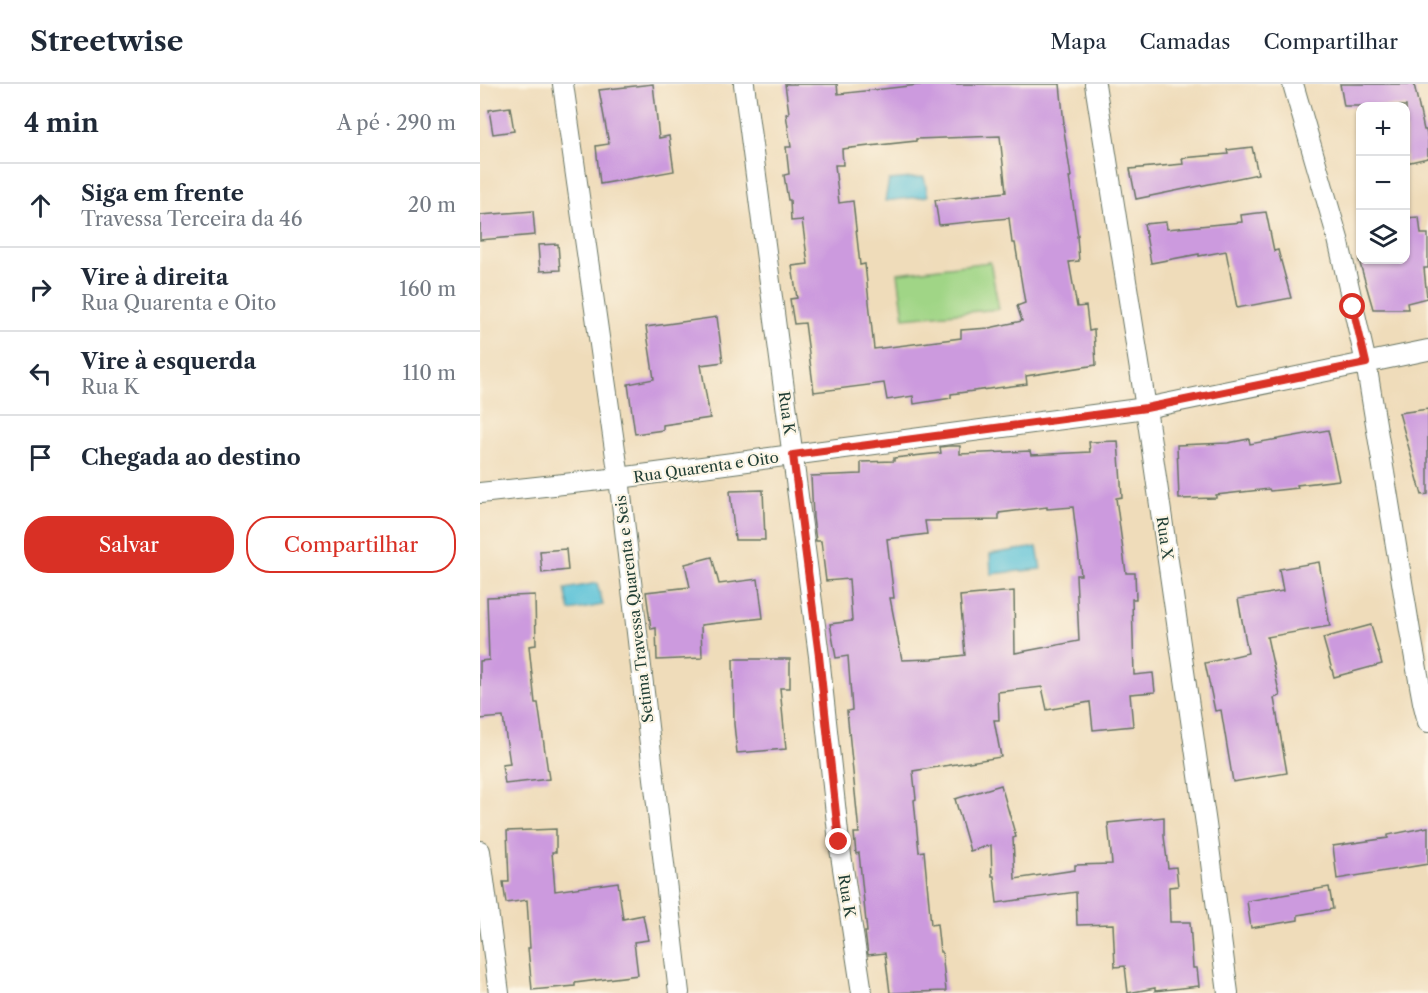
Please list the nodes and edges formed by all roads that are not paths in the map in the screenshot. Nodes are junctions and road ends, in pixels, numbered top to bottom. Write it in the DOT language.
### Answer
graph roads {
  1 [pos="563,84"];
  2 [pos="744,84"];
  3 [pos="1095,84"];
  4 [pos="1293,84"];
  5 [pos="1428,350"];
  6 [pos="1366,363"];
  7 [pos="1146,408"];
  8 [pos="793,455"];
  9 [pos="619,478"];
  10 [pos="480,493"];
  11 [pos="1419,629"];
  12 [pos="1428,722"];
  13 [pos="480,851"];
  14 [pos="499,993"];
  15 [pos="678,993"];
  16 [pos="862,993"];
  17 [pos="1228,993"];
  1 -- 9 [label="street, Setima Travessa Quarenta e Seis"];
  2 -- 8 [label="street, Rua K"];
  3 -- 7 [label="street, Rua X"];
  4 -- 6 [label="street"];
  5 -- 6 [label="street, Rua Quarenta e Oito"];
  6 -- 7 [label="street, Rua Quarenta e Oito"];
  6 -- 11 [label="street"];
  7 -- 8 [label="street, Rua Quarenta e Oito"];
  7 -- 17 [label="street, Rua X"];
  8 -- 9 [label="street, Rua Quarenta e Oito"];
  8 -- 16 [label="street, Rua K"];
  9 -- 10 [label="street, Rua Quarenta e Oito"];
  9 -- 15 [label="street, Setima Travessa Quarenta e Seis"];
  11 -- 12 [label="street"];
  13 -- 14 [label="street"];
}
